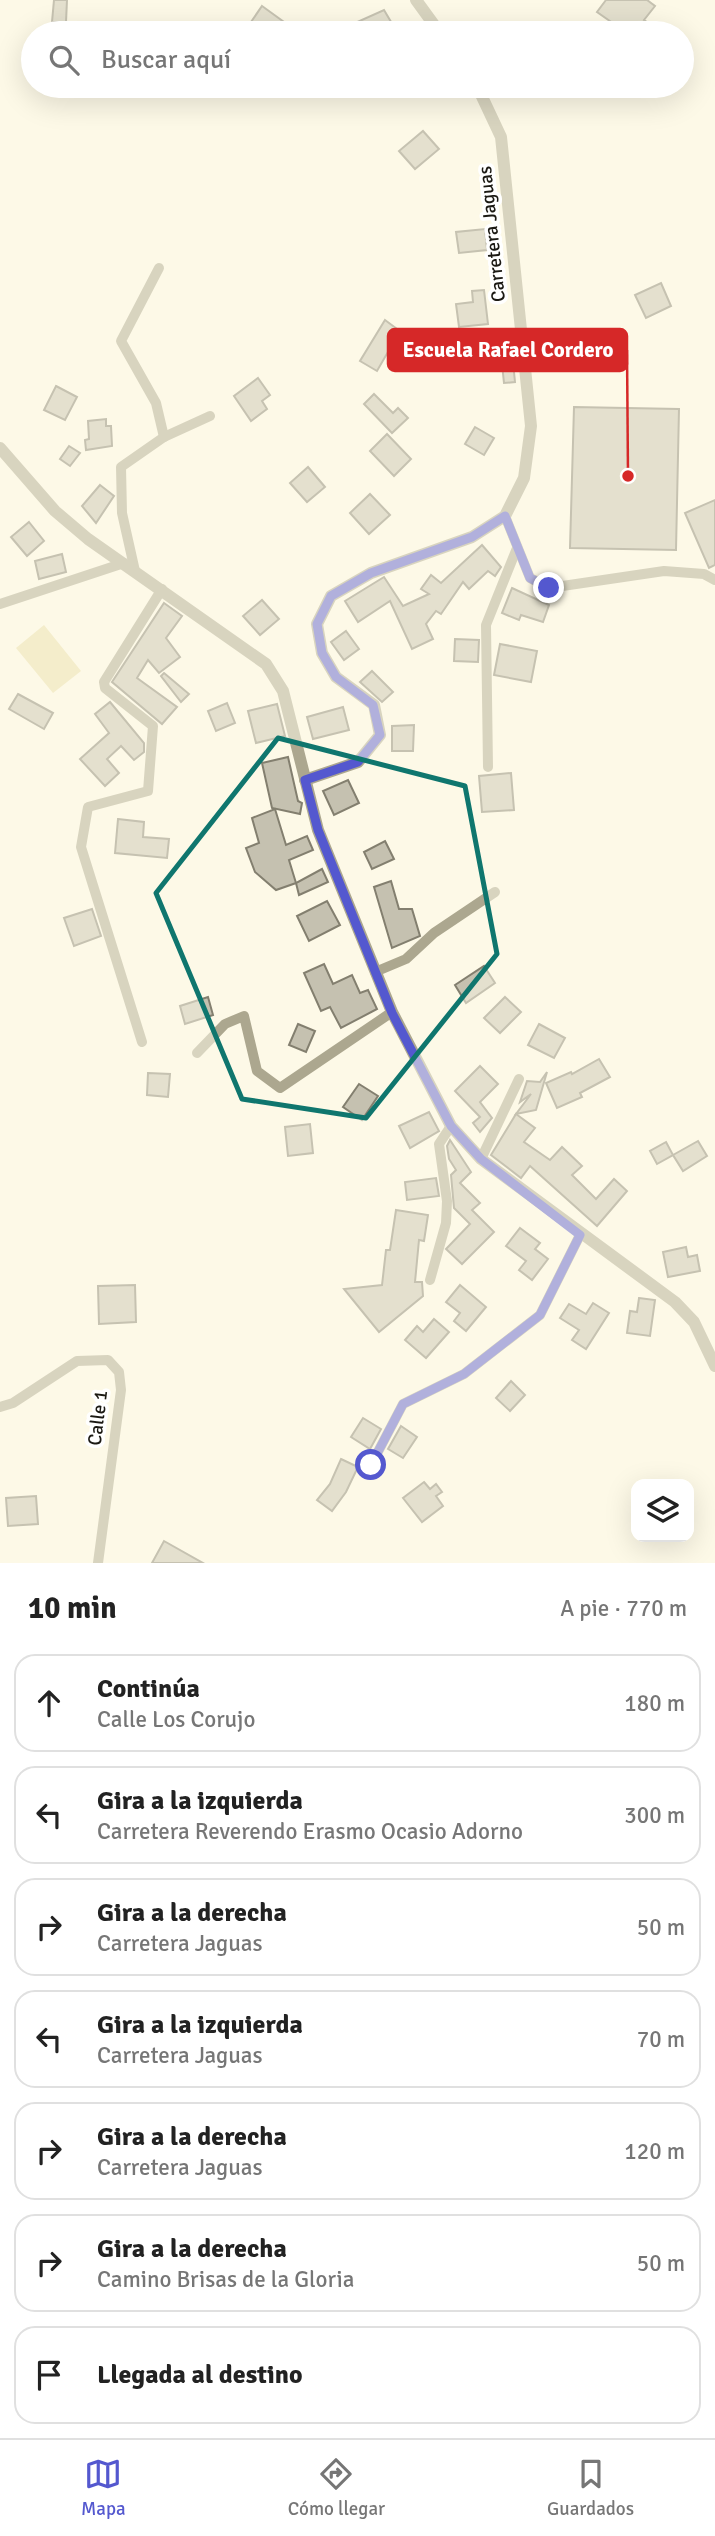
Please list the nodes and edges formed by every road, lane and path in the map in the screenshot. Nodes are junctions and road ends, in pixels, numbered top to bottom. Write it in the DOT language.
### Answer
graph roads {
  1 [pos="416,0"];
  2 [pos="431,21"];
  3 [pos="483,98"];
  4 [pos="159,268"];
  5 [pos="210,416"];
  6 [pos="164,437"];
  7 [pos="0,448"];
  8 [pos="505,516"];
  9 [pos="517,548"];
  10 [pos="124,563"];
  11 [pos="135,571"];
  12 [pos="715,580"];
  13 [pos="162,589"];
  14 [pos="0,604"];
  15 [pos="488,767"];
  16 [pos="305,780"];
  17 [pos="495,892"];
  18 [pos="375,972"];
  19 [pos="392,1013"];
  20 [pos="142,1042"];
  21 [pos="197,1052"];
  22 [pos="519,1079"];
  23 [pos="451,1126"];
  24 [pos="481,1159"];
  25 [pos="580,1235"];
  26 [pos="430,1280"];
  27 [pos="715,1366"];
  28 [pos="0,1407"];
  29 [pos="371,1465"];
  30 [pos="98,1563"];
  1 -- 2 [label="street"];
  3 -- 8 [label="street, Carretera Jaguas"];
  4 -- 6 [label="street"];
  5 -- 6 [label="street"];
  6 -- 11 [label="street"];
  7 -- 10 [label="street"];
  8 -- 9 [label="street"];
  8 -- 16 [label="street"];
  9 -- 12 [label="street"];
  9 -- 15 [label="street"];
  10 -- 11 [label="street"];
  10 -- 14 [label="street"];
  11 -- 13 [label="street"];
  13 -- 16 [label="street"];
  13 -- 20 [label="street"];
  16 -- 18 [label="street"];
  17 -- 18 [label="street"];
  18 -- 19 [label="street"];
  19 -- 21 [label="street"];
  19 -- 23 [label="street"];
  22 -- 24 [label="street"];
  23 -- 24 [label="street"];
  23 -- 26 [label="street"];
  24 -- 25 [label="street"];
  25 -- 27 [label="street"];
  25 -- 29 [label="street"];
  28 -- 30 [label="street, Calle 1"];
}
